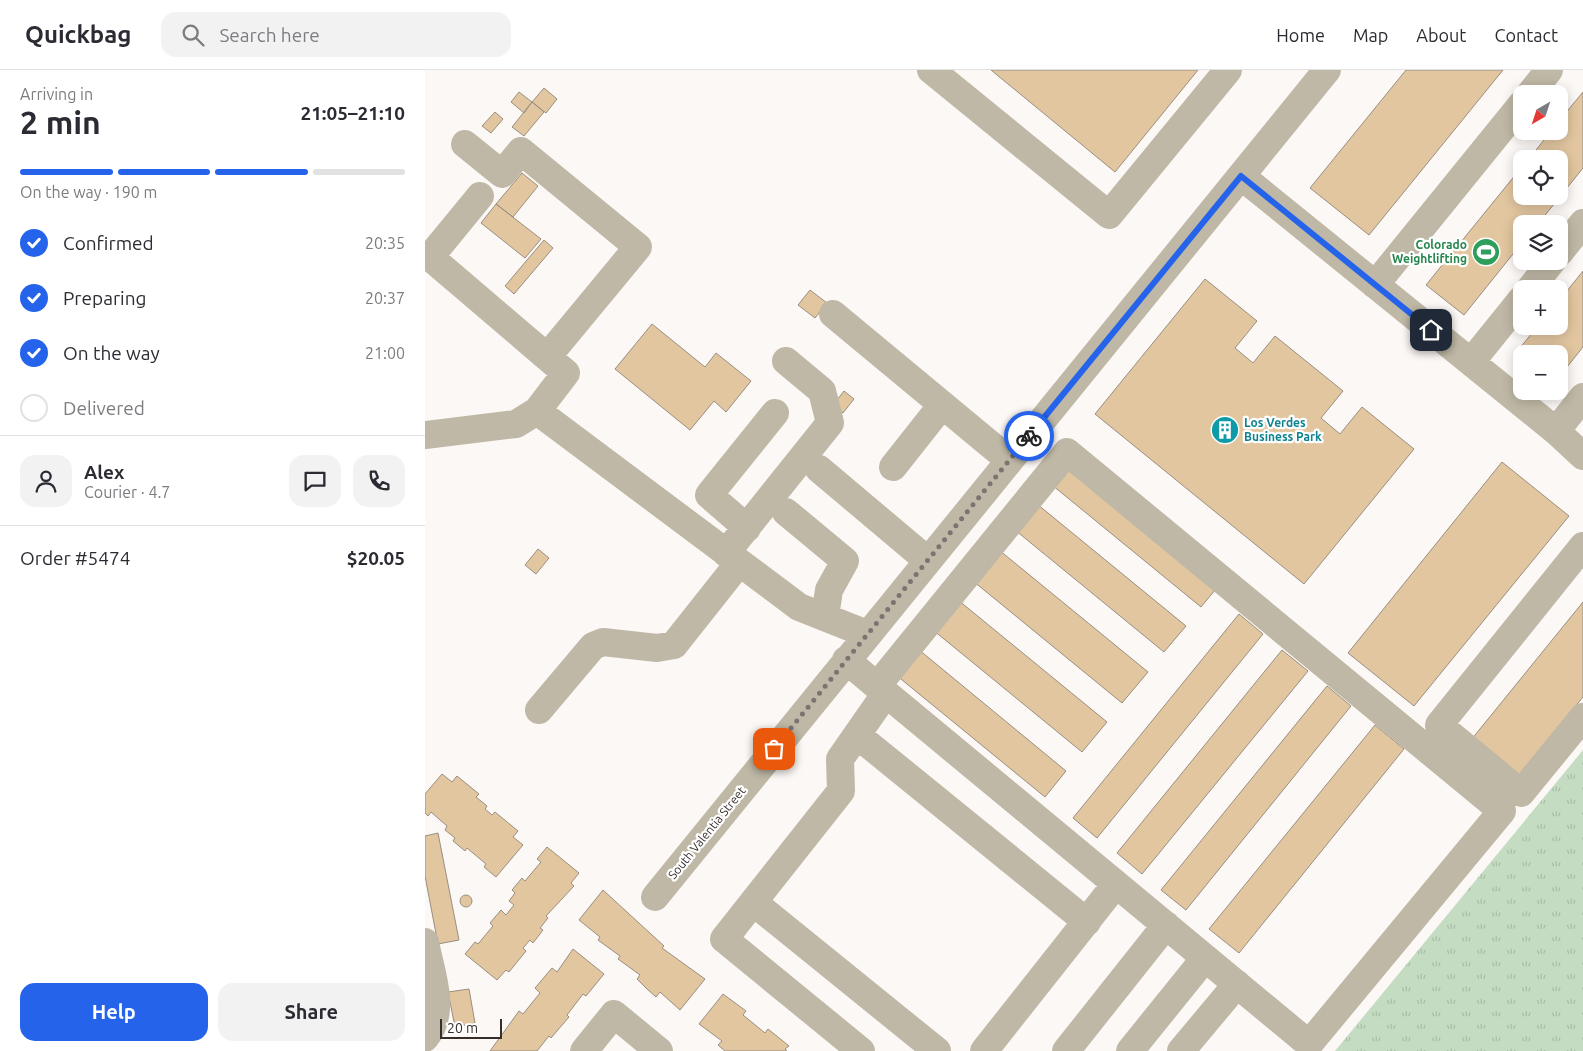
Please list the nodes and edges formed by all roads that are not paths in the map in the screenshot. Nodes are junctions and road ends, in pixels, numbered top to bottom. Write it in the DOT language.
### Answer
graph roads {
  1 [pos="931,70"];
  2 [pos="1228,70"];
  3 [pos="1327,70"];
  4 [pos="1549,70"];
  5 [pos="1537,85"];
  6 [pos="1513,114"];
  7 [pos="465,144"];
  8 [pos="1241,176"];
  9 [pos="481,196"];
  10 [pos="1583,223"];
  11 [pos="1568,242"];
  12 [pos="1546,270"];
  13 [pos="1537,280"];
  14 [pos="1375,285"];
  15 [pos="1513,310"];
  16 [pos="833,314"];
  17 [pos="547,357"];
  18 [pos="786,361"];
  19 [pos="1471,362"];
  20 [pos="1583,397"];
  21 [pos="942,405"];
  22 [pos="537,411"];
  23 [pos="775,414"];
  24 [pos="1556,430"];
  25 [pos="425,435"];
  26 [pos="1583,456"];
  27 [pos="1009,460"];
  28 [pos="893,467"];
  29 [pos="819,469"];
  30 [pos="786,512"];
  31 [pos="747,528"];
  32 [pos="1583,546"];
  33 [pos="733,558"];
  34 [pos="927,560"];
  35 [pos="825,618"];
  36 [pos="867,634"];
  37 [pos="846,660"];
  38 [pos="882,690"];
  39 [pos="539,710"];
  40 [pos="1583,717"];
  41 [pos="857,735"];
  42 [pos="1116,884"];
  43 [pos="655,897"];
  44 [pos="753,902"];
  45 [pos="1087,922"];
  46 [pos="1166,925"];
  47 [pos="425,942"];
  48 [pos="1205,958"];
  49 [pos="1237,984"];
  50 [pos="425,1038"];
  51 [pos="1306,1047"];
  52 [pos="584,1051"];
  53 [pos="659,1051"];
  54 [pos="861,1051"];
  55 [pos="937,1051"];
  56 [pos="985,1051"];
  57 [pos="1066,1051"];
  58 [pos="1130,1051"];
  59 [pos="1181,1051"];
  1 -- 2 [label="street"];
  3 -- 8 [label="street, South Valentia Street"];
  4 -- 5 [label="street"];
  6 -- 14 [label="street"];
  7 -- 17 [label="street"];
  8 -- 14 [label="street"];
  8 -- 27 [label="street, South Valentia Street"];
  9 -- 17 [label="street"];
  10 -- 11 [label="street"];
  12 -- 13 [label="street"];
  14 -- 19 [label="street"];
  15 -- 19 [label="street"];
  16 -- 21 [label="street"];
  17 -- 22 [label="street"];
  18 -- 31 [label="street"];
  19 -- 24 [label="street"];
  20 -- 24 [label="street"];
  21 -- 27 [label="street"];
  21 -- 28 [label="street"];
  22 -- 25 [label="street"];
  22 -- 33 [label="street"];
  23 -- 31 [label="street"];
  24 -- 26 [label="street"];
  27 -- 34 [label="street, South Valentia Street"];
  29 -- 34 [label="street"];
  30 -- 35 [label="street"];
  31 -- 33 [label="street"];
  32 -- 40 [label="street"];
  33 -- 35 [label="street"];
  33 -- 39 [label="street"];
  34 -- 36 [label="street, South Valentia Street"];
  35 -- 36 [label="street"];
  36 -- 37 [label="street, South Valentia Street"];
  37 -- 38 [label="street"];
  37 -- 43 [label="street, South Valentia Street"];
  38 -- 41 [label="street"];
  38 -- 42 [label="street"];
  38 -- 51 [label="street"];
  41 -- 44 [label="street"];
  41 -- 45 [label="street"];
  42 -- 45 [label="street"];
  42 -- 46 [label="street"];
  44 -- 54 [label="street"];
  44 -- 55 [label="street"];
  45 -- 56 [label="street"];
  46 -- 48 [label="street"];
  46 -- 57 [label="street"];
  47 -- 50 [label="street"];
  48 -- 49 [label="street"];
  48 -- 58 [label="street"];
  49 -- 51 [label="street"];
  49 -- 59 [label="street"];
  52 -- 53 [label="street"];
}
